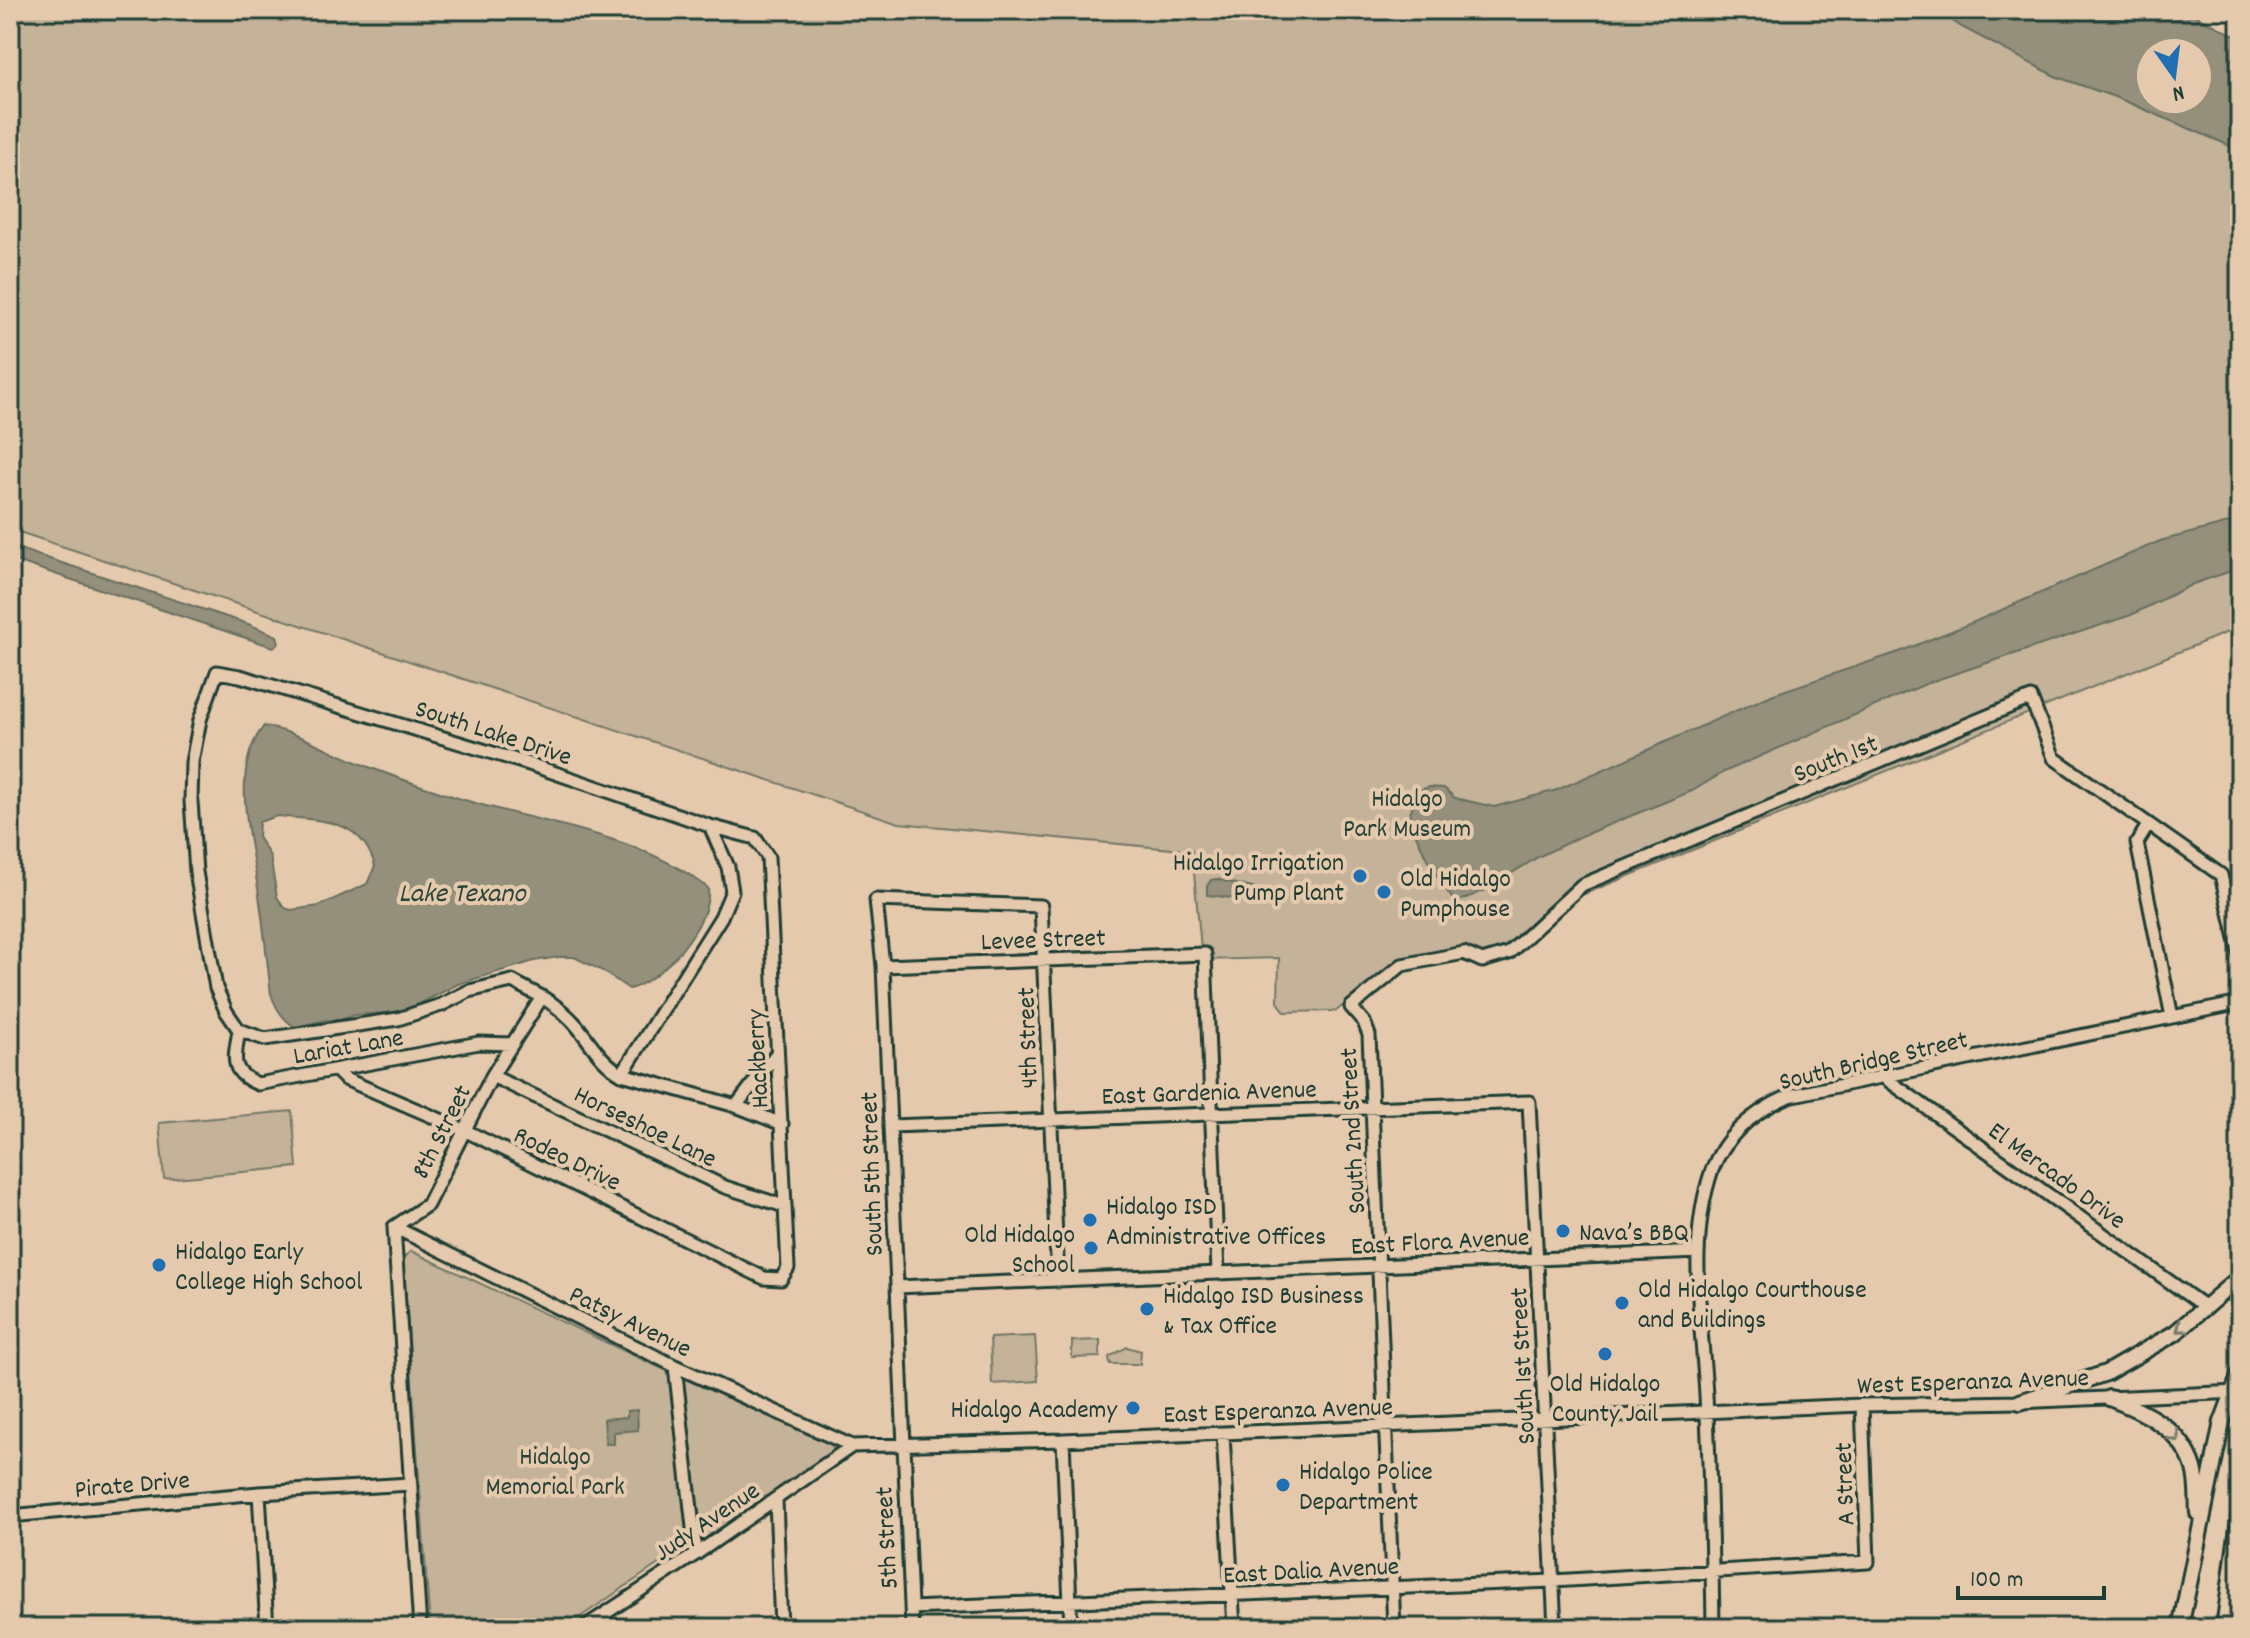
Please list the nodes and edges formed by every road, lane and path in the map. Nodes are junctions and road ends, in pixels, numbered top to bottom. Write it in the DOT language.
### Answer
graph roads {
  1 [pos="2148,825"];
  2 [pos="710,826"];
  3 [pos="755,838"];
  4 [pos="876,900"];
  5 [pos="1464,953"];
  6 [pos="2240,955"];
  7 [pos="1045,960"];
  8 [pos="883,966"];
  9 [pos="542,997"];
  10 [pos="2240,1003"];
  11 [pos="2172,1017"];
  12 [pos="239,1030"];
  13 [pos="512,1044"];
  14 [pos="777,1053"];
  15 [pos="337,1071"];
  16 [pos="622,1074"];
  17 [pos="492,1076"];
  18 [pos="1885,1078"];
  19 [pos="1529,1102"];
  20 [pos="736,1106"];
  21 [pos="1372,1107"];
  22 [pos="1211,1113"];
  23 [pos="1051,1120"];
  24 [pos="782,1124"];
  25 [pos="891,1126"];
  26 [pos="464,1130"];
  27 [pos="784,1206"];
  28 [pos="394,1227"];
  29 [pos="1698,1252"];
  30 [pos="1539,1258"];
  31 [pos="1379,1266"];
  32 [pos="1218,1273"];
  33 [pos="2240,1277"];
  34 [pos="781,1279"];
  35 [pos="1058,1281"];
  36 [pos="897,1287"];
  37 [pos="2205,1307"];
  38 [pos="675,1366"];
  39 [pos="2240,1374"];
  40 [pos="2236,1392"];
  41 [pos="2109,1398"];
  42 [pos="2020,1402"];
  43 [pos="1862,1405"];
  44 [pos="1707,1413"];
  45 [pos="1546,1420"];
  46 [pos="1384,1427"];
  47 [pos="1223,1434"];
  48 [pos="1063,1440"];
  49 [pos="852,1446"];
  50 [pos="903,1446"];
  51 [pos="410,1484"];
  52 [pos="259,1493"];
  53 [pos="776,1500"];
  54 [pos="2240,1513"];
  55 [pos="10,1516"];
  56 [pos="2199,1530"];
  57 [pos="696,1554"];
  58 [pos="1868,1562"];
  59 [pos="1712,1572"];
  60 [pos="1553,1581"];
  61 [pos="1392,1587"];
  62 [pos="1232,1594"];
  63 [pos="1070,1602"];
  64 [pos="911,1608"];
  65 [pos="267,1627"];
  66 [pos="244,1628"];
  67 [pos="420,1628"];
  68 [pos="583,1628"];
  69 [pos="781,1628"];
  70 [pos="912,1628"];
  71 [pos="1071,1628"];
  72 [pos="1234,1628"];
  73 [pos="1394,1628"];
  74 [pos="1555,1628"];
  75 [pos="1713,1628"];
  76 [pos="2180,1628"];
  77 [pos="2224,1628"];
  1 -- 5 [label="street, South 1st"];
  1 -- 6 [label="street, South 1st"];
  1 -- 11 [label="street"];
  2 -- 3 [label="street, South Lake Drive"];
  2 -- 12 [label="street, South Lake Drive"];
  2 -- 16 [label="street"];
  3 -- 14 [label="street, Hackberry"];
  4 -- 7 [label="street, 4th Street"];
  4 -- 8 [label="street, South 5th Street"];
  5 -- 21 [label="street, South 2nd Street"];
  7 -- 8 [label="street, Levee Street"];
  7 -- 22 [label="street, Levee Street"];
  7 -- 23 [label="street, 4th Street"];
  8 -- 25 [label="street, South 5th Street"];
  9 -- 12 [label="street"];
  9 -- 13 [label="street, 8th Street"];
  9 -- 16 [label="street"];
  10 -- 11 [label="street, South Bridge Street"];
  11 -- 18 [label="street, South Bridge Street"];
  12 -- 15 [label="street, Lariat Lane"];
  13 -- 15 [label="street, Lariat Lane"];
  13 -- 17 [label="street, 8th Street"];
  14 -- 20 [label="street"];
  14 -- 24 [label="street, Hackberry"];
  15 -- 26 [label="street, Rodeo Drive"];
  16 -- 20 [label="street"];
  17 -- 26 [label="street, 8th Street"];
  17 -- 27 [label="street, Horseshoe Lane"];
  18 -- 29 [label="street, South Bridge Street"];
  18 -- 37 [label="street, El Mercado Drive"];
  19 -- 21 [label="street, East Gardenia Avenue"];
  19 -- 30 [label="street, South 1st Street"];
  20 -- 24 [label="street"];
  21 -- 22 [label="street, East Gardenia Avenue"];
  21 -- 31 [label="street, South 2nd Street"];
  22 -- 23 [label="street, East Gardenia Avenue"];
  22 -- 32 [label="street"];
  23 -- 25 [label="street, East Gardenia Avenue"];
  23 -- 35 [label="street, 4th Street"];
  24 -- 27 [label="street, Hackberry"];
  25 -- 36 [label="street, South 5th Street"];
  26 -- 28 [label="street, 8th Street"];
  26 -- 34 [label="street, Rodeo Drive"];
  27 -- 34 [label="street, Hackberry"];
  28 -- 38 [label="street, Patsy Avenue"];
  28 -- 51 [label="street"];
  29 -- 30 [label="street, East Flora Avenue"];
  29 -- 44 [label="street, South Bridge Street"];
  30 -- 31 [label="street, East Flora Avenue"];
  30 -- 45 [label="street, South 1st Street"];
  31 -- 32 [label="street, East Flora Avenue"];
  31 -- 46 [label="street, South 2nd Street"];
  32 -- 35 [label="street, East Flora Avenue"];
  33 -- 37 [label="main road"];
  35 -- 36 [label="street, East Flora Avenue"];
  36 -- 50 [label="street, South 5th Street"];
  37 -- 42 [label="main road, one-way"];
  38 -- 49 [label="street, Patsy Avenue"];
  38 -- 57 [label="street"];
  39 -- 40 [label="main road"];
  40 -- 41 [label="street, West Esperanza Avenue"];
  40 -- 56 [label="main road"];
  41 -- 42 [label="street, West Esperanza Avenue"];
  41 -- 56 [label="main road, one-way"];
  42 -- 43 [label="street, West Esperanza Avenue"];
  43 -- 44 [label="street, West Esperanza Avenue"];
  43 -- 58 [label="street, A Street"];
  44 -- 45 [label="street, East Esperanza Avenue"];
  44 -- 59 [label="street, South Bridge Street"];
  45 -- 46 [label="street, East Esperanza Avenue"];
  45 -- 60 [label="street, South 1st Street"];
  46 -- 47 [label="street, East Esperanza Avenue"];
  46 -- 61 [label="street, South 2nd Street"];
  47 -- 48 [label="street, East Esperanza Avenue"];
  47 -- 62 [label="street"];
  48 -- 50 [label="street, East Esperanza Avenue"];
  48 -- 63 [label="street"];
  49 -- 50 [label="street, East Esperanza Avenue"];
  49 -- 53 [label="street, Judy Avenue"];
  50 -- 64 [label="street, 5th Street"];
  51 -- 52 [label="street, Pirate Drive"];
  51 -- 67 [label="street"];
  52 -- 55 [label="street, Pirate Drive"];
  52 -- 65 [label="street"];
  53 -- 57 [label="street, Judy Avenue"];
  53 -- 69 [label="street"];
  54 -- 77 [label="main road"];
  56 -- 76 [label="main road"];
  57 -- 68 [label="street, Judy Avenue"];
  58 -- 59 [label="street, East Dalia Avenue"];
  59 -- 60 [label="street, East Dalia Avenue"];
  59 -- 75 [label="street, South Bridge Street"];
  60 -- 61 [label="street, East Dalia Avenue"];
  60 -- 74 [label="street, South 1st Street"];
  61 -- 62 [label="street, East Dalia Avenue"];
  61 -- 73 [label="street, South 2nd Street"];
  62 -- 63 [label="street, East Dalia Avenue"];
  62 -- 72 [label="street"];
  63 -- 64 [label="street, East Dalia Avenue"];
  63 -- 71 [label="street"];
  64 -- 70 [label="street, 5th Street"];
  65 -- 66 [label="street"];
}
